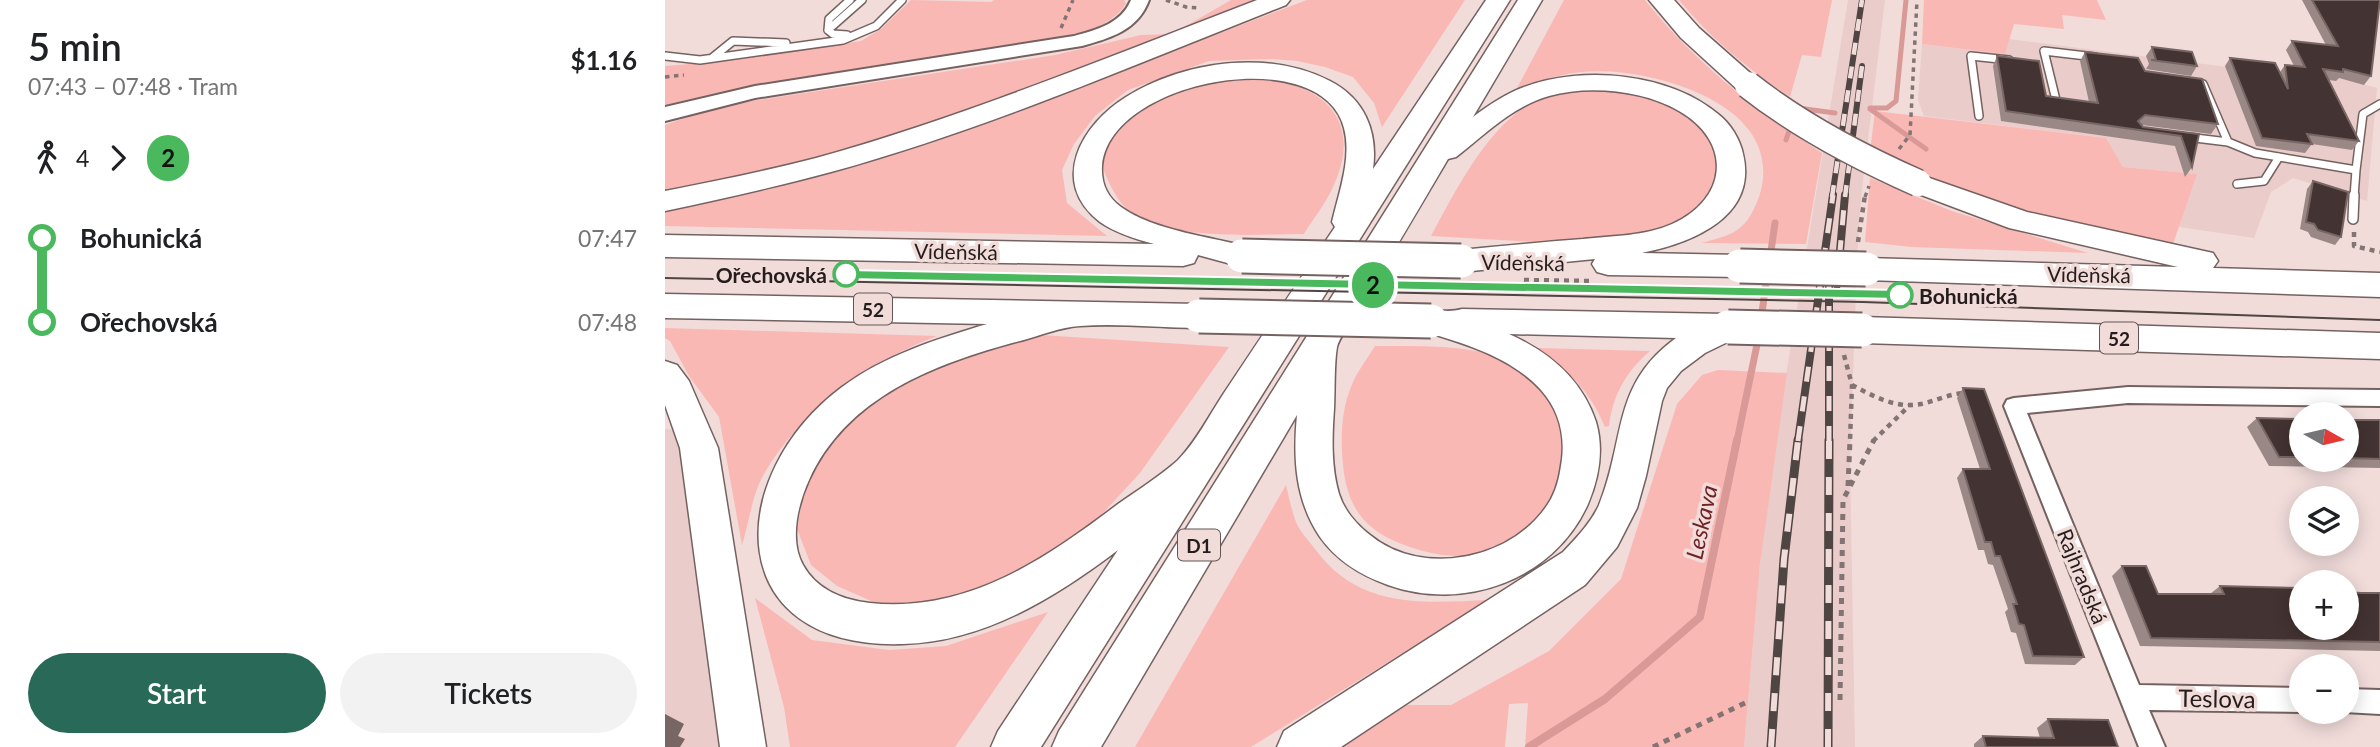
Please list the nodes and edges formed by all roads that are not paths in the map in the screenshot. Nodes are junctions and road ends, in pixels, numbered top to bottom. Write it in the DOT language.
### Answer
graph roads {
  1 [pos="850,0"];
  2 [pos="862,0"];
  3 [pos="902,0"];
  4 [pos="1140,0"];
  5 [pos="1278,0"];
  6 [pos="1498,0"];
  7 [pos="1530,0"];
  8 [pos="1661,0"];
  9 [pos="828,30"];
  10 [pos="865,32"];
  11 [pos="828,43"];
  12 [pos="665,56"];
  13 [pos="712,58"];
  14 [pos="2110,59"];
  15 [pos="2022,61"];
  16 [pos="2035,63"];
  17 [pos="2047,64"];
  18 [pos="2191,82"];
  19 [pos="2056,100"];
  20 [pos="2380,104"];
  21 [pos="665,114"];
  22 [pos="1979,116"];
  23 [pos="2177,136"];
  24 [pos="2228,142"];
  25 [pos="2279,157"];
  26 [pos="1431,161"];
  27 [pos="2356,170"];
  28 [pos="2237,184"];
  29 [pos="665,201"];
  30 [pos="2353,219"];
  31 [pos="1345,237"];
  32 [pos="665,246"];
  33 [pos="1242,256"];
  34 [pos="1461,261"];
  35 [pos="2361,284"];
  36 [pos="665,306"];
  37 [pos="1081,313"];
  38 [pos="1431,321"];
  39 [pos="1728,327"];
  40 [pos="1322,343"];
  41 [pos="2378,346"];
  42 [pos="665,375"];
  43 [pos="2380,398"];
  44 [pos="1193,469"];
  45 [pos="2132,697"];
  46 [pos="2289,700"];
  47 [pos="2359,701"];
  48 [pos="2380,702"];
  49 [pos="743,747"];
  50 [pos="1014,747"];
  51 [pos="1075,747"];
  52 [pos="1300,747"];
  53 [pos="2152,747"];
  1 -- 9 [label="lane"];
  2 -- 9 [label="lane"];
  3 -- 10 [label="lane"];
  4 -- 21 [label="street"];
  5 -- 29 [label="highway"];
  6 -- 31 [label="highway, D1"];
  7 -- 26 [label="highway, D1"];
  8 -- 35 [label="highway, bridge"];
  9 -- 10 [label="lane"];
  10 -- 11 [label="lane"];
  11 -- 13 [label="lane"];
  11 -- 13 [label="lane"];
  12 -- 13 [label="lane"];
  14 -- 17 [label="lane"];
  15 -- 22 [label="lane"];
  16 -- 17 [label="lane"];
  17 -- 19 [label="lane"];
  18 -- 24 [label="lane"];
  20 -- 27 [label="lane"];
  23 -- 24 [label="lane"];
  24 -- 25 [label="lane"];
  25 -- 27 [label="lane"];
  25 -- 28 [label="lane"];
  26 -- 34 [label="highway"];
  26 -- 40 [label="highway, D1"];
  27 -- 30 [label="lane"];
  31 -- 33 [label="highway"];
  31 -- 44 [label="highway, D1"];
  32 -- 33 [label="highway, Vídeňská"];
  33 -- 34 [label="highway, Vídeňská, bridge"];
  34 -- 35 [label="highway, Vídeňská, bridge"];
  36 -- 37 [label="highway, 52"];
  37 -- 38 [label="highway, 52, bridge"];
  37 -- 44 [label="highway"];
  38 -- 39 [label="highway, 52"];
  38 -- 40 [label="highway"];
  39 -- 41 [label="highway, 52, bridge"];
  39 -- 52 [label="highway"];
  40 -- 51 [label="highway, D1"];
  42 -- 49 [label="highway"];
  43 -- 45 [label="street, Rajhradská"];
  44 -- 50 [label="highway, D1"];
  45 -- 46 [label="street, Teslova"];
  45 -- 53 [label="street, Rajhradská"];
  47 -- 48 [label="street"];
}
